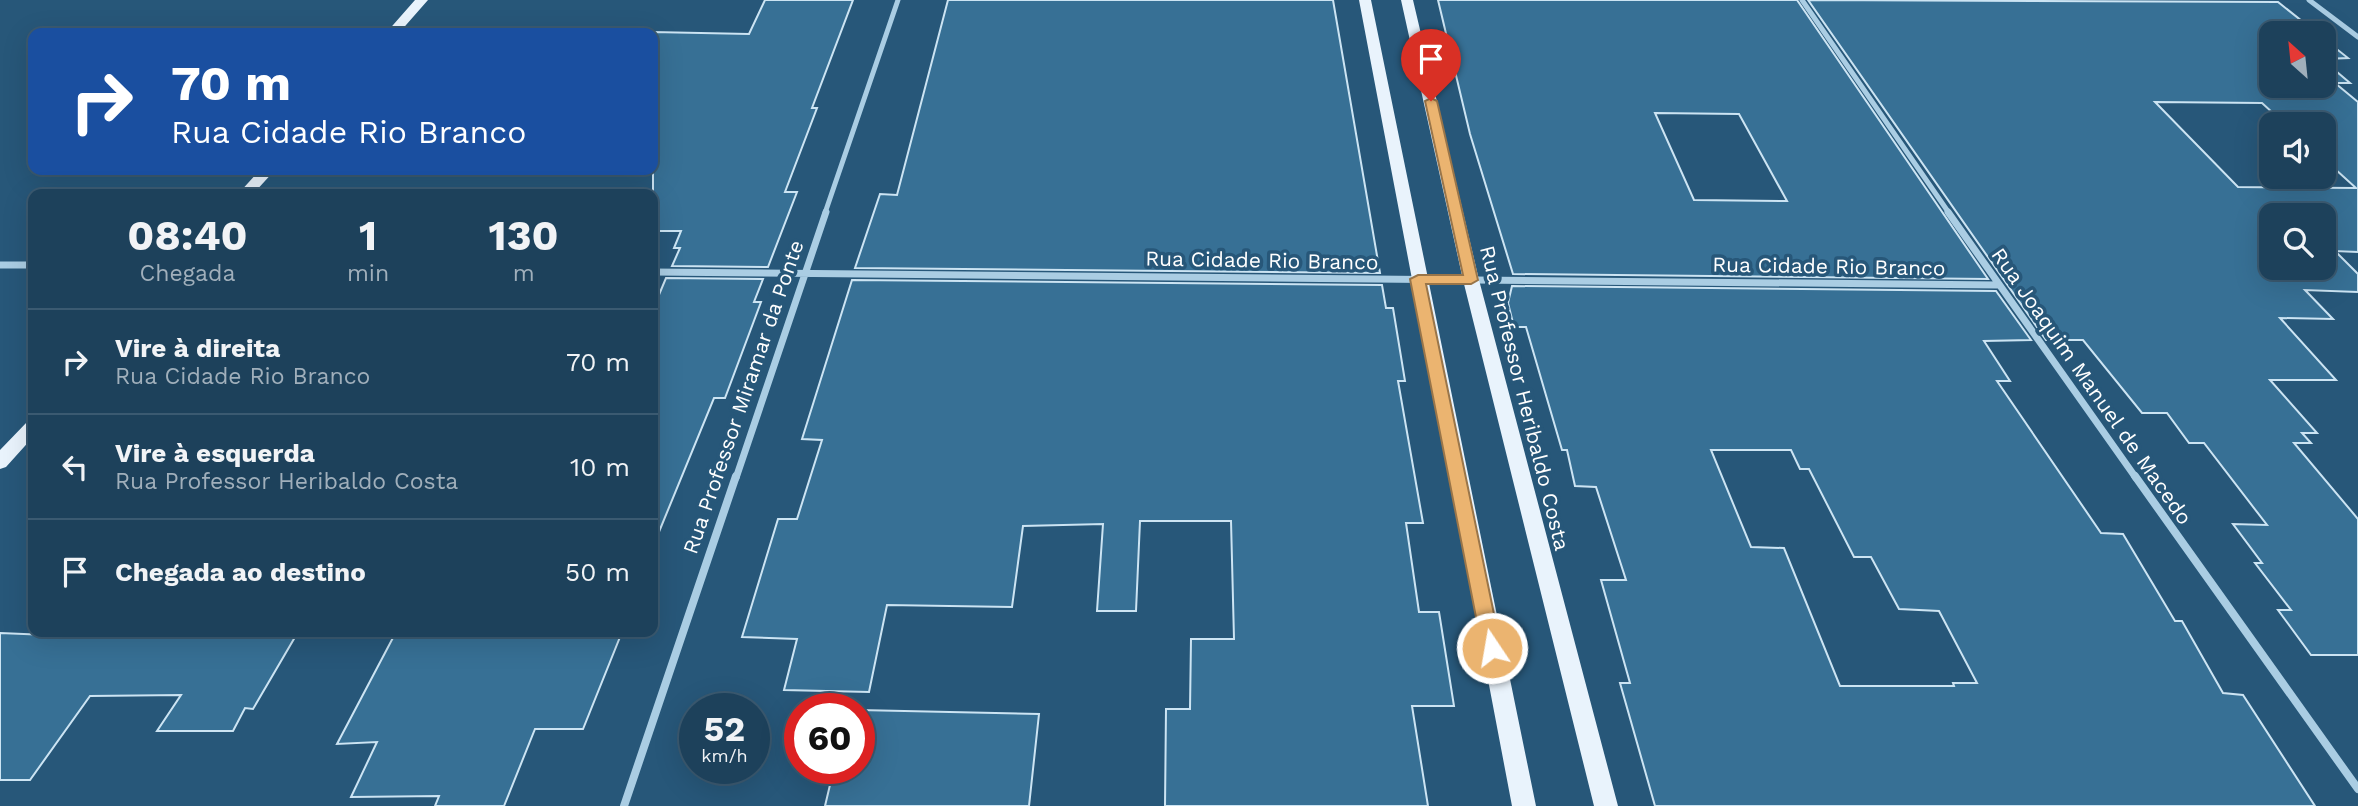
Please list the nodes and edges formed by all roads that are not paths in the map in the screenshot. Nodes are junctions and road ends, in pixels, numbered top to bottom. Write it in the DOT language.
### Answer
graph roads {
  1 [pos="422,0"];
  2 [pos="898,0"];
  3 [pos="1365,0"];
  4 [pos="1407,0"];
  5 [pos="1802,0"];
  6 [pos="2309,0"];
  7 [pos="397,28"];
  8 [pos="2358,37"];
  9 [pos="263,175"];
  10 [pos="251,189"];
  11 [pos="0,265"];
  12 [pos="28,265"];
  13 [pos="658,272"];
  14 [pos="803,274"];
  15 [pos="1418,279"];
  16 [pos="1471,280"];
  17 [pos="1998,285"];
  18 [pos="28,432"];
  19 [pos="0,463"];
  20 [pos="2358,789"];
  21 [pos="624,806"];
  22 [pos="1524,806"];
  23 [pos="1606,806"];
  1 -- 7 [label="main road"];
  2 -- 14 [label="street, Rua Professor Miramar da Ponte"];
  3 -- 15 [label="main road"];
  4 -- 16 [label="main road, Rua Professor Heribaldo Costa"];
  5 -- 17 [label="street, Rua Joaquim Manuel de Macedo"];
  6 -- 8 [label="street"];
  9 -- 10 [label="main road"];
  11 -- 12 [label="street"];
  13 -- 14 [label="street, Rua Cidade Rio Branco"];
  14 -- 15 [label="street, Rua Cidade Rio Branco"];
  14 -- 21 [label="street, Rua Professor Miramar da Ponte"];
  15 -- 16 [label="street, Rua Cidade Rio Branco"];
  15 -- 22 [label="main road"];
  16 -- 17 [label="street, Rua Cidade Rio Branco"];
  16 -- 23 [label="main road, Rua Professor Heribaldo Costa"];
  17 -- 20 [label="street, Rua Joaquim Manuel de Macedo"];
  18 -- 19 [label="main road"];
}
